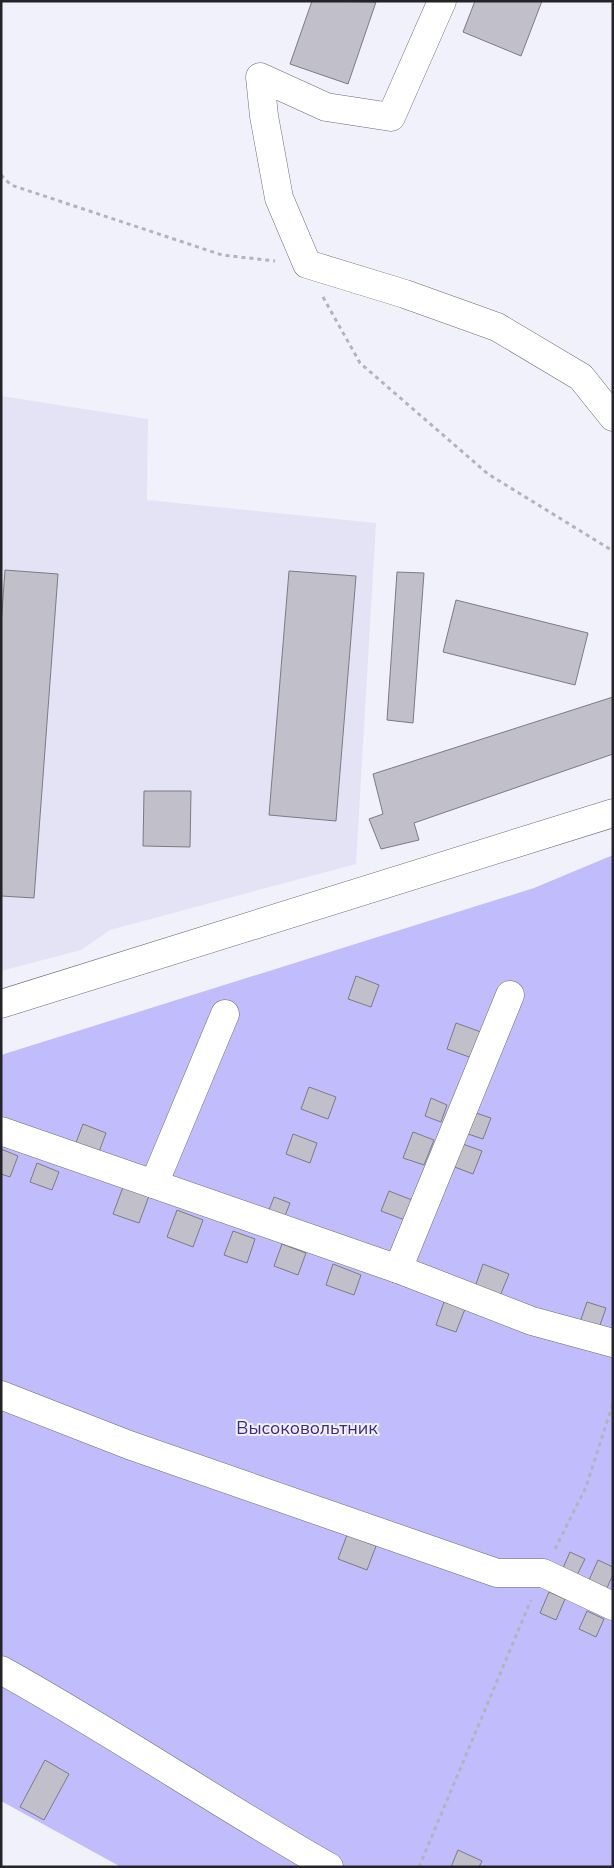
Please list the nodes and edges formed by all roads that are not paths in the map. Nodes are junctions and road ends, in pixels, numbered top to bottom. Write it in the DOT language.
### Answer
graph roads {
  1 [pos="442,1"];
  2 [pos="613,417"];
  3 [pos="613,813"];
  4 [pos="510,995"];
  5 [pos="1,1004"];
  6 [pos="225,1014"];
  7 [pos="1,1131"];
  8 [pos="154,1184"];
  9 [pos="398,1269"];
  10 [pos="613,1343"];
  11 [pos="1,1395"];
  12 [pos="613,1606"];
  13 [pos="1,1670"];
  14 [pos="329,1867"];
  1 -- 2 [label="street"];
  3 -- 5 [label="street"];
  4 -- 9 [label="street"];
  6 -- 8 [label="street"];
  7 -- 8 [label="street"];
  8 -- 9 [label="street"];
  9 -- 10 [label="street"];
  11 -- 12 [label="street"];
  13 -- 14 [label="street"];
}
